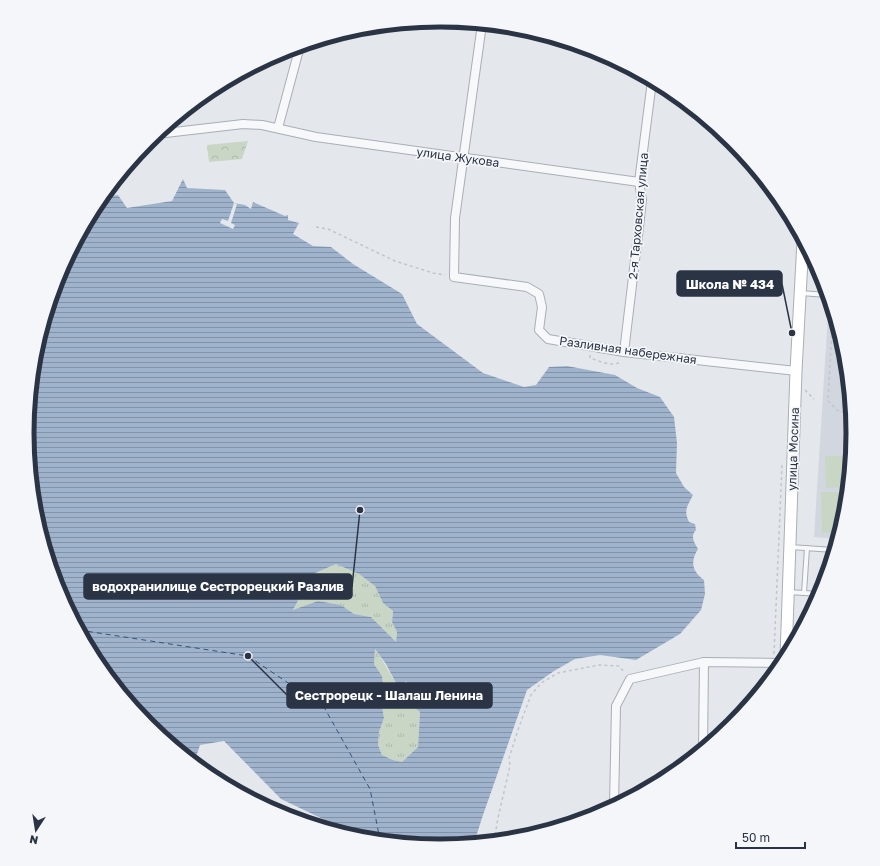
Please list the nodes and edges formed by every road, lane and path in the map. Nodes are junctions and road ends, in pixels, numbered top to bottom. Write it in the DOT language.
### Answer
graph roads {
  1 [pos="481,29"];
  2 [pos="298,53"];
  3 [pos="651,86"];
  4 [pos="278,128"];
  5 [pos="167,133"];
  6 [pos="463,158"];
  7 [pos="639,182"];
  8 [pos="316,227"];
  9 [pos="806,257"];
  10 [pos="454,278"];
  11 [pos="800,293"];
  12 [pos="821,294"];
  13 [pos="832,328"];
  14 [pos="589,346"];
  15 [pos="624,352"];
  16 [pos="796,371"];
  17 [pos="845,413"];
  18 [pos="782,463"];
  19 [pos="790,547"];
  20 [pos="807,548"];
  21 [pos="828,550"];
  22 [pos="788,592"];
  23 [pos="804,593"];
  24 [pos="813,594"];
  25 [pos="786,645"];
  26 [pos="704,662"];
  27 [pos="773,663"];
  28 [pos="630,679"];
  29 [pos="703,742"];
  30 [pos="614,800"];
  31 [pos="495,836"];
  1 -- 6 [label="street"];
  2 -- 4 [label="street"];
  3 -- 7 [label="street, 2-я Тарховская улица"];
  4 -- 5 [label="street, улица Жукова"];
  4 -- 6 [label="street, улица Жукова"];
  6 -- 7 [label="street, улица Жукова"];
  6 -- 10 [label="street"];
  7 -- 15 [label="street, 2-я Тарховская улица"];
  8 -- 10 [label="path"];
  9 -- 11 [label="street, улица Мосина"];
  10 -- 14 [label="street, Разливная набережная"];
  11 -- 12 [label="lane"];
  11 -- 16 [label="street, улица Мосина"];
  13 -- 17 [label="path"];
  14 -- 15 [label="street, Разливная набережная"];
  14 -- 15 [label="path"];
  15 -- 16 [label="street, Разливная набережная"];
  16 -- 19 [label="street, улица Мосина"];
  18 -- 27 [label="path"];
  19 -- 20 [label="lane"];
  19 -- 22 [label="street, улица Мосина"];
  20 -- 21 [label="lane"];
  20 -- 23 [label="lane"];
  22 -- 23 [label="lane"];
  22 -- 25 [label="street, улица Мосина"];
  23 -- 24 [label="lane"];
  26 -- 27 [label="street"];
  26 -- 28 [label="street"];
  26 -- 29 [label="street"];
  28 -- 30 [label="street"];
  28 -- 31 [label="path"];
}
